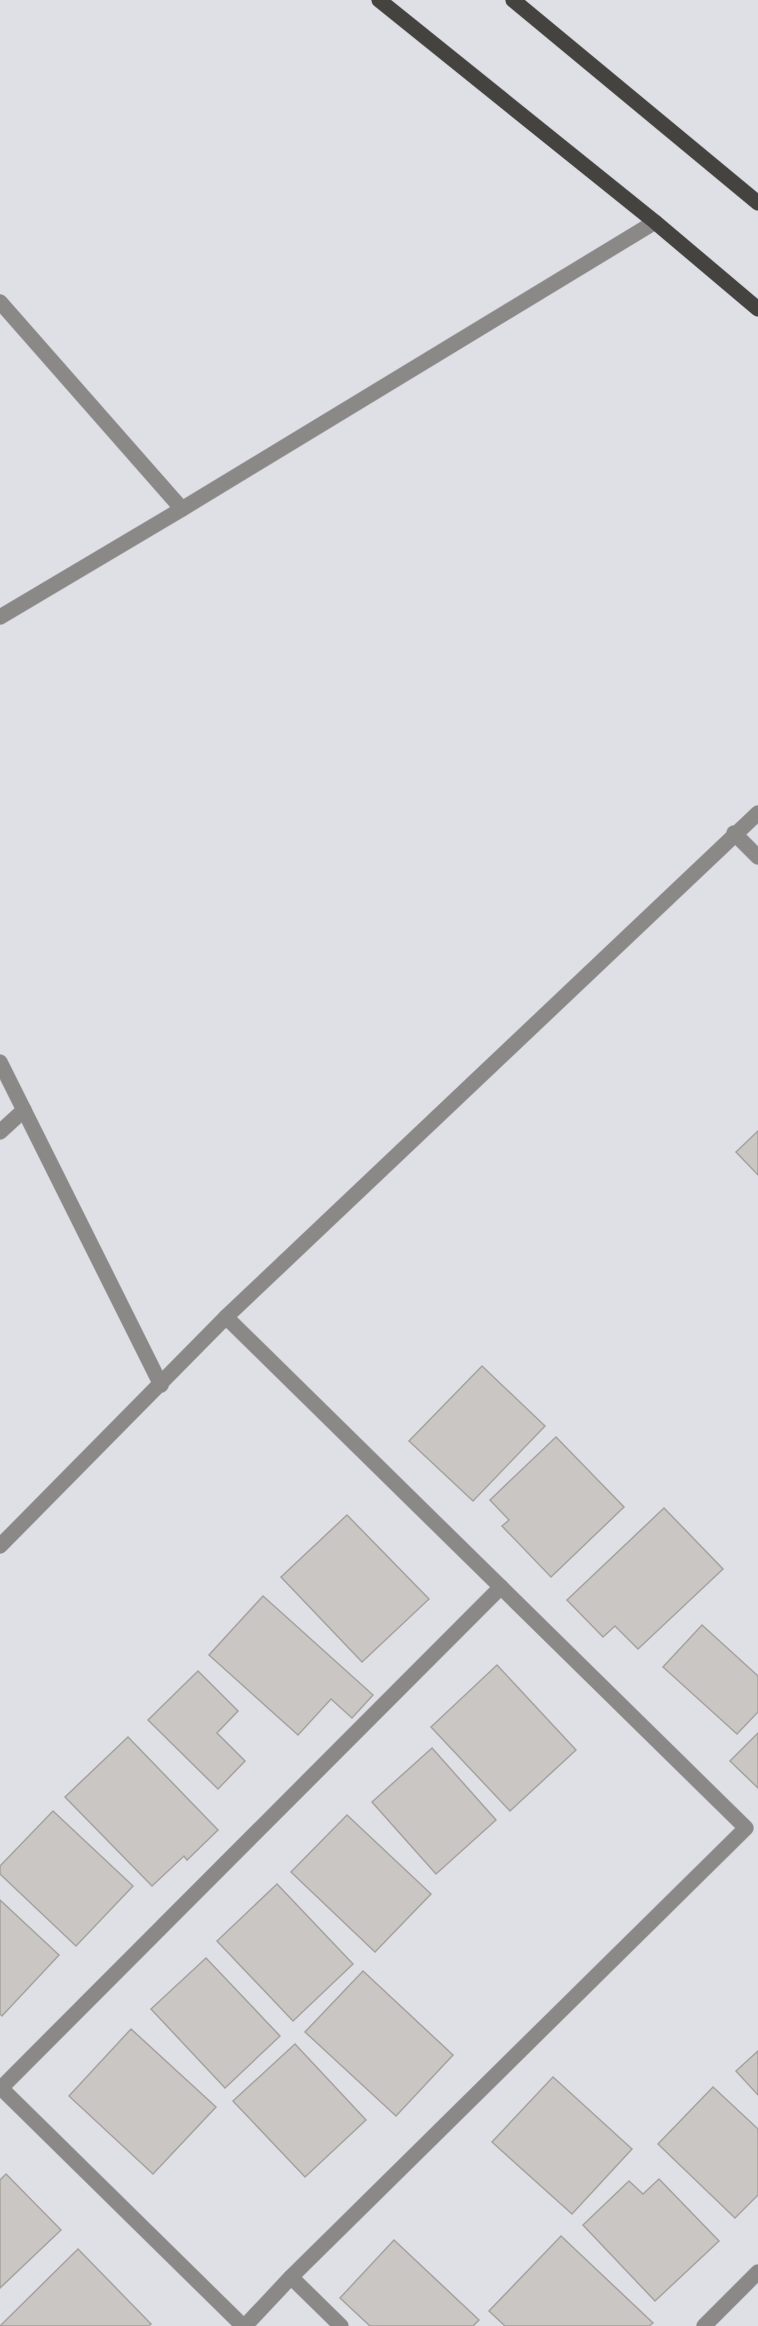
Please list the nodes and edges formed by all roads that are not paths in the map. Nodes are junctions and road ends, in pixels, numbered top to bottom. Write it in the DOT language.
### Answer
graph roads {
  1 [pos="379,0"];
  2 [pos="513,0"];
  3 [pos="758,203"];
  4 [pos="655,222"];
  5 [pos="0,302"];
  6 [pos="758,309"];
  7 [pos="182,509"];
  8 [pos="0,617"];
  9 [pos="758,813"];
  10 [pos="734,833"];
  11 [pos="758,857"];
  12 [pos="0,1064"];
  13 [pos="24,1110"];
  14 [pos="0,1132"];
  15 [pos="226,1317"];
  16 [pos="160,1385"];
  17 [pos="0,1546"];
  18 [pos="501,1587"];
  19 [pos="1,2088"];
  20 [pos="758,2272"];
  21 [pos="291,2277"];
  22 [pos="244,2326"];
  23 [pos="341,2326"];
  24 [pos="704,2326"];
  1 -- 4 [label="main road"];
  2 -- 3 [label="main road"];
  4 -- 6 [label="main road"];
  4 -- 7 [label="street"];
  5 -- 7 [label="street"];
  7 -- 8 [label="street"];
  9 -- 10 [label="street"];
  10 -- 11 [label="street"];
  10 -- 15 [label="street"];
  12 -- 13 [label="street"];
  13 -- 14 [label="street"];
  13 -- 16 [label="street"];
  15 -- 16 [label="street"];
  15 -- 18 [label="street"];
  16 -- 17 [label="street"];
  18 -- 19 [label="street"];
  18 -- 21 [label="street"];
  19 -- 22 [label="street"];
  20 -- 24 [label="street"];
  21 -- 22 [label="street"];
  21 -- 23 [label="street"];
}
